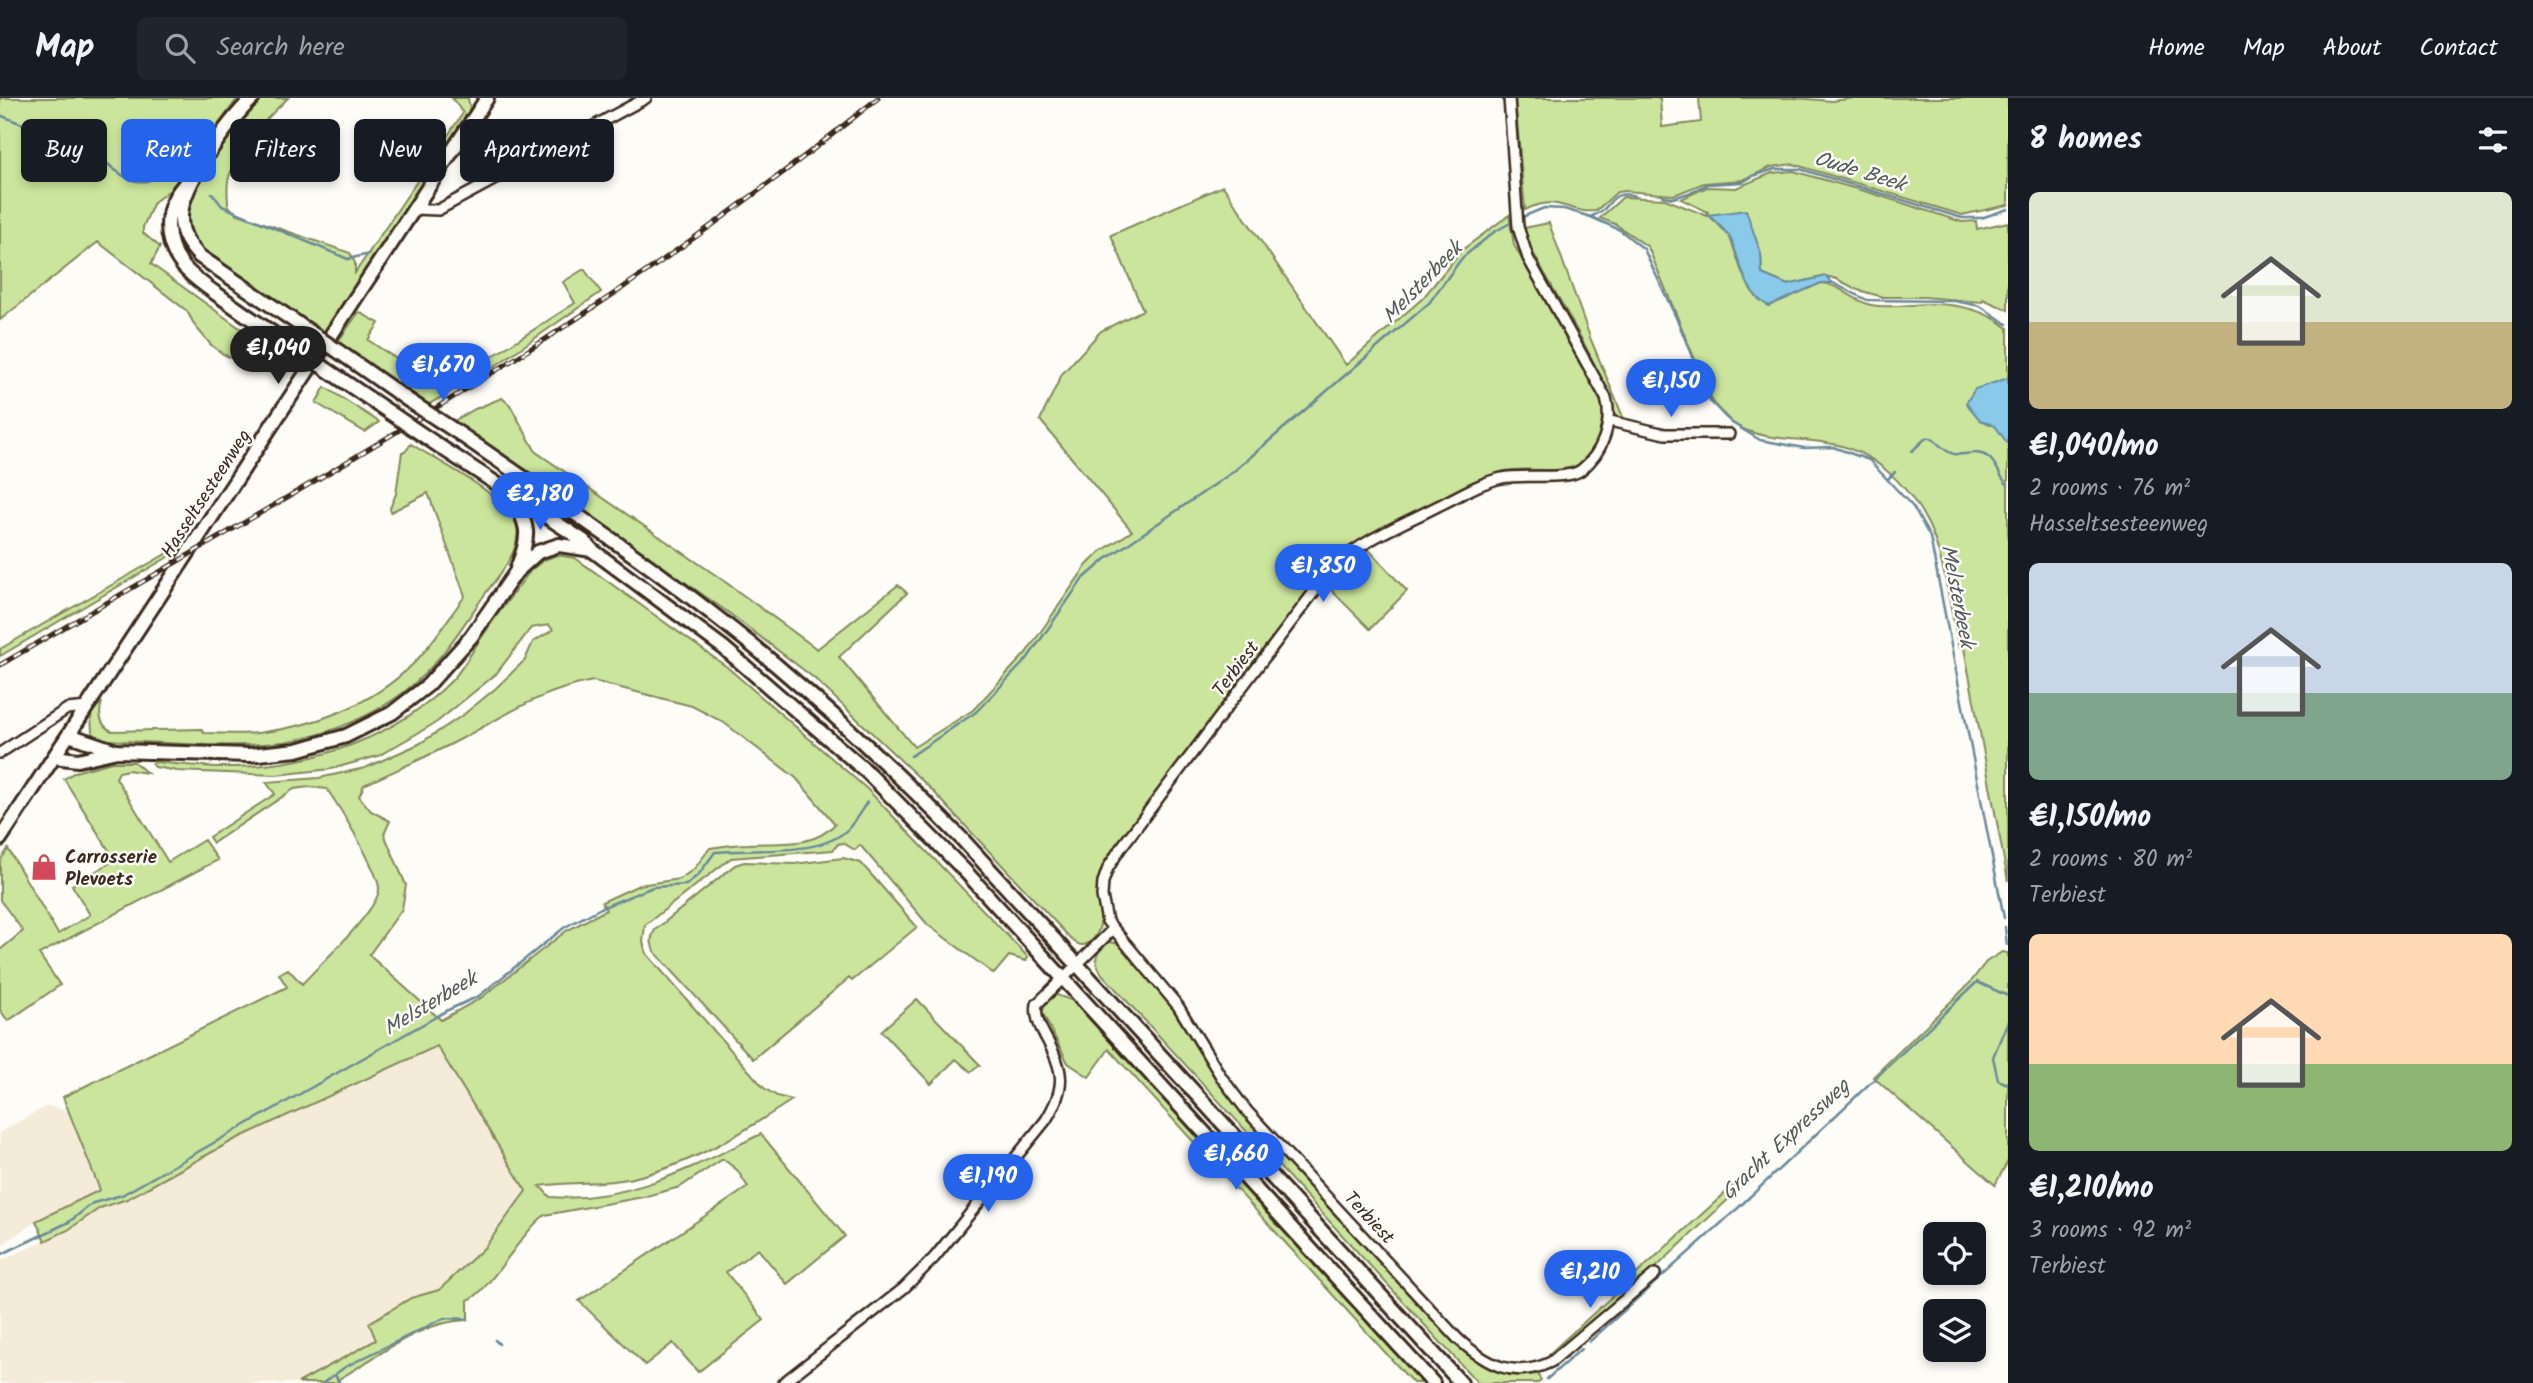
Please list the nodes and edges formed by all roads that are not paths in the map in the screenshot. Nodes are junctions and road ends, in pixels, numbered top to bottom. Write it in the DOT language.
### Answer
graph roads {
  1 [pos="253,98"];
  2 [pos="487,98"];
  3 [pos="646,98"];
  4 [pos="1508,98"];
  5 [pos="216,144"];
  6 [pos="187,182"];
  7 [pos="192,182"];
  8 [pos="414,209"];
  9 [pos="1610,421"];
  10 [pos="1729,434"];
  11 [pos="504,490"];
  12 [pos="592,550"];
  13 [pos="516,572"];
  14 [pos="88,707"];
  15 [pos="69,735"];
  16 [pos="117,751"];
  17 [pos="0,753"];
  18 [pos="54,757"];
  19 [pos="0,839"];
  20 [pos="1112,930"];
  21 [pos="1078,964"];
  22 [pos="1062,979"];
  23 [pos="1654,1274"];
  24 [pos="783,1383"];
  25 [pos="1433,1383"];
  26 [pos="1461,1383"];
  1 -- 5 [label="main road"];
  2 -- 8 [label="main road, Hasseltsesteenweg"];
  3 -- 8 [label="street"];
  4 -- 9 [label="street"];
  6 -- 11 [label="main road, bridge"];
  7 -- 21 [label="main road, bridge"];
  8 -- 14 [label="main road, Hasseltsesteenweg"];
  9 -- 10 [label="street"];
  9 -- 20 [label="street, Terbiest"];
  11 -- 12 [label="main road"];
  11 -- 13 [label="main road"];
  12 -- 13 [label="main road"];
  12 -- 22 [label="main road"];
  13 -- 16 [label="main road"];
  14 -- 15 [label="main road, Hasseltsesteenweg"];
  14 -- 17 [label="street"];
  15 -- 16 [label="main road"];
  15 -- 18 [label="main road, Hasseltsesteenweg"];
  16 -- 18 [label="main road"];
  18 -- 19 [label="main road, Hasseltsesteenweg"];
  20 -- 21 [label="street"];
  20 -- 23 [label="street, Terbiest"];
  21 -- 22 [label="street"];
  21 -- 26 [label="main road"];
  22 -- 24 [label="street"];
  22 -- 25 [label="main road"];
}
